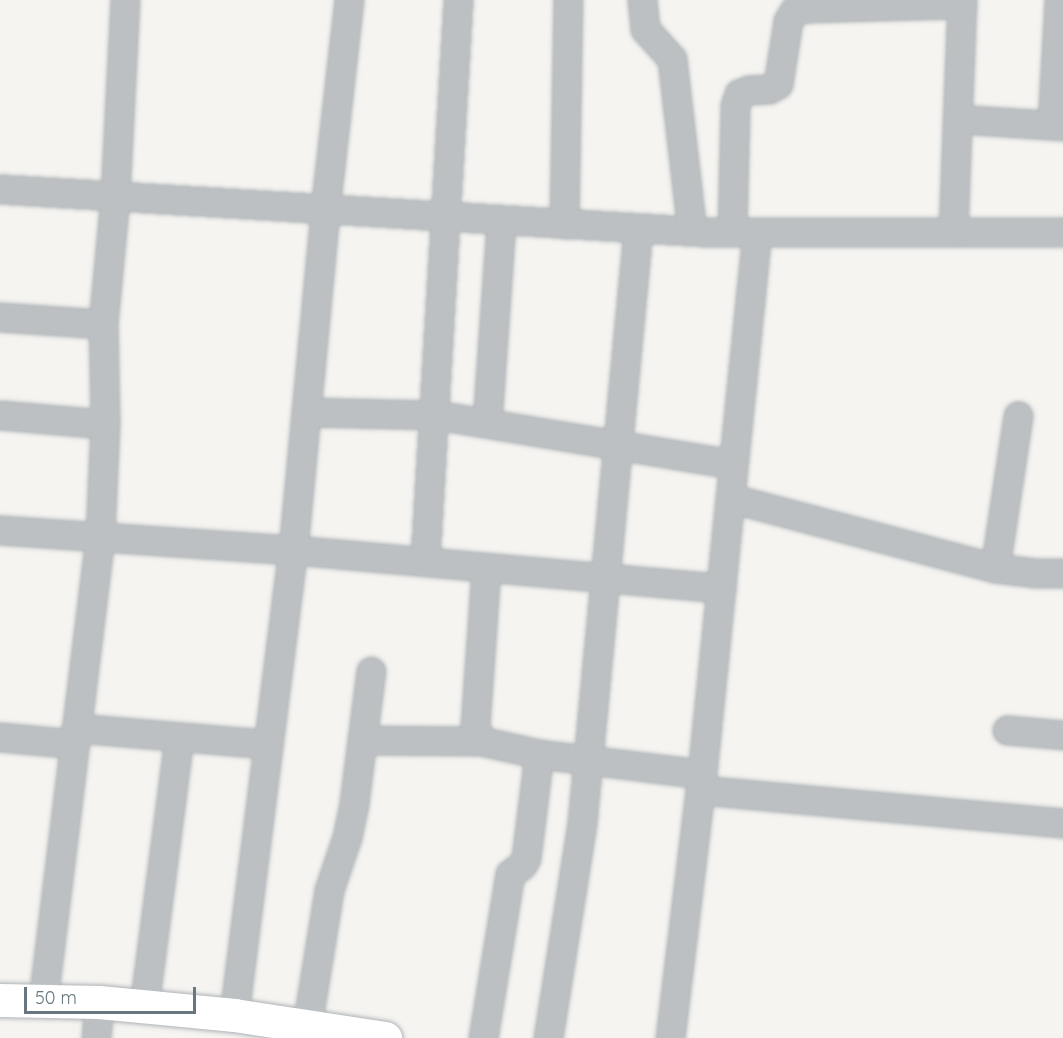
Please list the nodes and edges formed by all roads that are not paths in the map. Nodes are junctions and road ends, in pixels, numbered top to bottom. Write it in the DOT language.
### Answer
graph roads {
  1 [pos="125,0"];
  2 [pos="350,0"];
  3 [pos="458,0"];
  4 [pos="568,0"];
  5 [pos="642,0"];
  6 [pos="1059,0"];
  7 [pos="962,2"];
  8 [pos="806,4"];
  9 [pos="958,119"];
  10 [pos="1058,125"];
  11 [pos="0,189"];
  12 [pos="115,196"];
  13 [pos="325,210"];
  14 [pos="446,217"];
  15 [pos="501,221"];
  16 [pos="564,224"];
  17 [pos="639,229"];
  18 [pos="692,231"];
  19 [pos="744,232"];
  20 [pos="953,232"];
  21 [pos="1063,232"];
  22 [pos="0,317"];
  23 [pos="103,324"];
  24 [pos="306,412"];
  25 [pos="0,414"];
  26 [pos="436,414"];
  27 [pos="1018,416"];
  28 [pos="487,423"];
  29 [pos="105,424"];
  30 [pos="618,444"];
  31 [pos="734,464"];
  32 [pos="730,498"];
  33 [pos="0,530"];
  34 [pos="100,537"];
  35 [pos="293,550"];
  36 [pos="425,561"];
  37 [pos="995,568"];
  38 [pos="486,569"];
  39 [pos="1063,573"];
  40 [pos="606,578"];
  41 [pos="721,588"];
  42 [pos="371,671"];
  43 [pos="1007,730"];
  44 [pos="1063,735"];
  45 [pos="76,736"];
  46 [pos="0,737"];
  47 [pos="179,737"];
  48 [pos="362,740"];
  49 [pos="481,741"];
  50 [pos="268,744"];
  51 [pos="539,754"];
  52 [pos="588,759"];
  53 [pos="701,782"];
  54 [pos="1063,823"];
  55 [pos="0,1000"];
  56 [pos="43,1001"];
  57 [pos="99,1002"];
  58 [pos="144,1007"];
  59 [pos="234,1015"];
  60 [pos="307,1026"];
  61 [pos="96,1038"];
  62 [pos="386,1038"];
  63 [pos="483,1038"];
  64 [pos="548,1038"];
  65 [pos="670,1038"];
  1 -- 12 [label="street"];
  2 -- 13 [label="street"];
  3 -- 14 [label="street"];
  4 -- 16 [label="street"];
  5 -- 18 [label="street"];
  6 -- 10 [label="street"];
  7 -- 8 [label="street"];
  7 -- 9 [label="street"];
  8 -- 19 [label="street"];
  9 -- 10 [label="street"];
  9 -- 20 [label="street"];
  11 -- 12 [label="street"];
  12 -- 13 [label="street"];
  12 -- 23 [label="street"];
  13 -- 14 [label="street"];
  13 -- 24 [label="street"];
  14 -- 15 [label="street"];
  14 -- 26 [label="street"];
  15 -- 16 [label="street"];
  15 -- 28 [label="street"];
  16 -- 17 [label="street"];
  17 -- 18 [label="street"];
  17 -- 30 [label="street"];
  18 -- 19 [label="street"];
  19 -- 20 [label="street"];
  19 -- 31 [label="street"];
  20 -- 21 [label="street"];
  22 -- 23 [label="street"];
  23 -- 29 [label="street"];
  24 -- 26 [label="street"];
  24 -- 35 [label="street"];
  25 -- 29 [label="street"];
  26 -- 28 [label="street"];
  26 -- 36 [label="street"];
  27 -- 37 [label="street"];
  28 -- 30 [label="street"];
  29 -- 34 [label="street"];
  30 -- 31 [label="street"];
  30 -- 40 [label="street"];
  31 -- 32 [label="street"];
  32 -- 37 [label="street"];
  32 -- 41 [label="street"];
  33 -- 34 [label="street"];
  34 -- 35 [label="street"];
  34 -- 45 [label="street"];
  35 -- 36 [label="street"];
  35 -- 50 [label="street"];
  36 -- 38 [label="street"];
  37 -- 39 [label="street"];
  38 -- 40 [label="street"];
  38 -- 49 [label="street"];
  40 -- 41 [label="street"];
  40 -- 52 [label="street"];
  41 -- 53 [label="street"];
  42 -- 48 [label="street"];
  43 -- 44 [label="street"];
  45 -- 46 [label="street"];
  45 -- 47 [label="street"];
  45 -- 56 [label="street"];
  47 -- 50 [label="street"];
  47 -- 58 [label="street"];
  48 -- 49 [label="street"];
  48 -- 60 [label="street"];
  49 -- 51 [label="street"];
  50 -- 59 [label="street"];
  51 -- 52 [label="street"];
  51 -- 63 [label="street"];
  52 -- 53 [label="street"];
  52 -- 64 [label="street"];
  53 -- 54 [label="street"];
  53 -- 65 [label="street"];
  55 -- 56 [label="main road"];
  56 -- 57 [label="main road"];
  57 -- 58 [label="main road"];
  57 -- 61 [label="street"];
  58 -- 59 [label="main road"];
  59 -- 60 [label="main road"];
  60 -- 62 [label="main road"];
}
